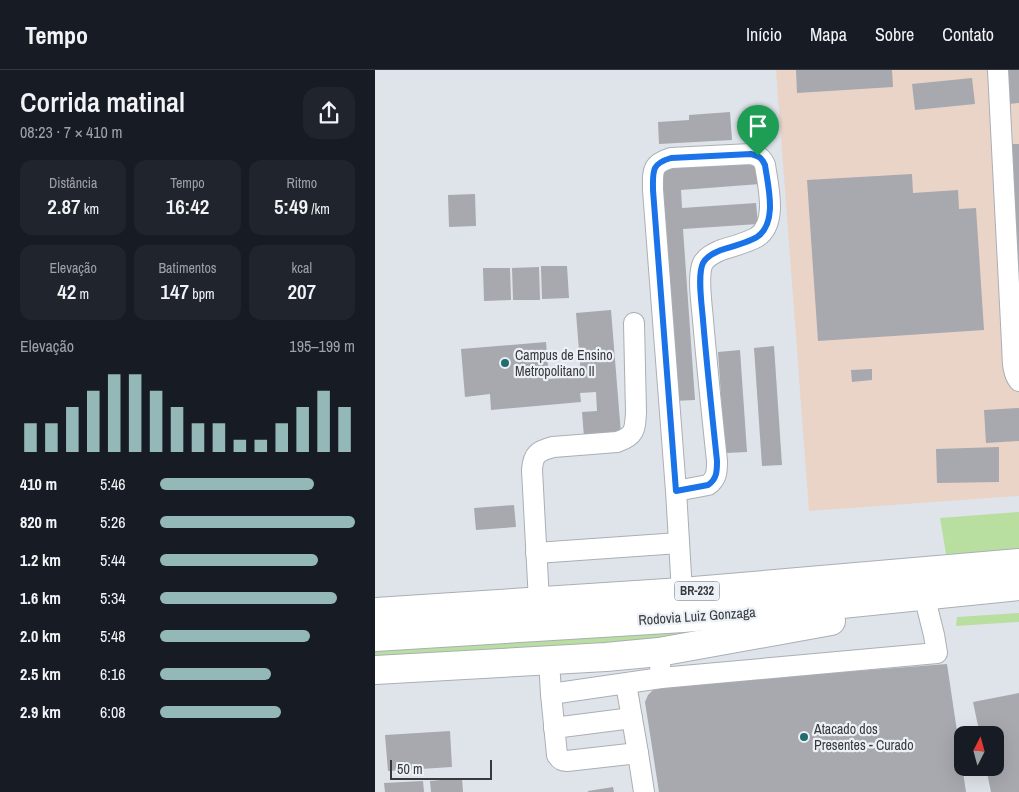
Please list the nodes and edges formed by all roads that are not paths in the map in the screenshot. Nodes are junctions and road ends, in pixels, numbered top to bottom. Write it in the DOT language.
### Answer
graph roads {
  1 [pos="998,70"];
  2 [pos="633,323"];
  3 [pos="1019,381"];
  4 [pos="676,491"];
  5 [pos="679,543"];
  6 [pos="536,553"];
  7 [pos="1019,563"];
  8 [pos="1019,586"];
  9 [pos="682,592"];
  10 [pos="954,592"];
  11 [pos="539,601"];
  12 [pos="927,603"];
  13 [pos="375,612"];
  14 [pos="375,637"];
  15 [pos="549,660"];
  16 [pos="660,665"];
  17 [pos="375,670"];
  18 [pos="626,684"];
  19 [pos="551,694"];
  20 [pos="632,718"];
  21 [pos="554,728"];
  22 [pos="637,753"];
  23 [pos="644,792"];
  1 -- 3 [label="lane"];
  2 -- 6 [label="lane"];
  4 -- 4 [label="lane"];
  4 -- 5 [label="lane"];
  5 -- 6 [label="lane"];
  5 -- 9 [label="lane"];
  6 -- 11 [label="lane"];
  7 -- 9 [label="highway, Rodovia Luiz Gonzaga / BR-232"];
  8 -- 10 [label="highway, Rodovia Luiz Gonzaga / BR-232"];
  9 -- 11 [label="highway, Rodovia Luiz Gonzaga / BR-232"];
  10 -- 12 [label="highway"];
  10 -- 14 [label="highway, Rodovia Luiz Gonzaga / BR-232"];
  11 -- 13 [label="highway, Rodovia Luiz Gonzaga / BR-232"];
  12 -- 16 [label="highway"];
  12 -- 16 [label="lane"];
  15 -- 16 [label="highway"];
  15 -- 17 [label="highway"];
  15 -- 19 [label="lane"];
  16 -- 18 [label="lane"];
  18 -- 19 [label="lane"];
  18 -- 20 [label="lane"];
  19 -- 21 [label="lane"];
  20 -- 21 [label="lane"];
  20 -- 22 [label="lane"];
  21 -- 22 [label="lane"];
  22 -- 23 [label="lane"];
}
